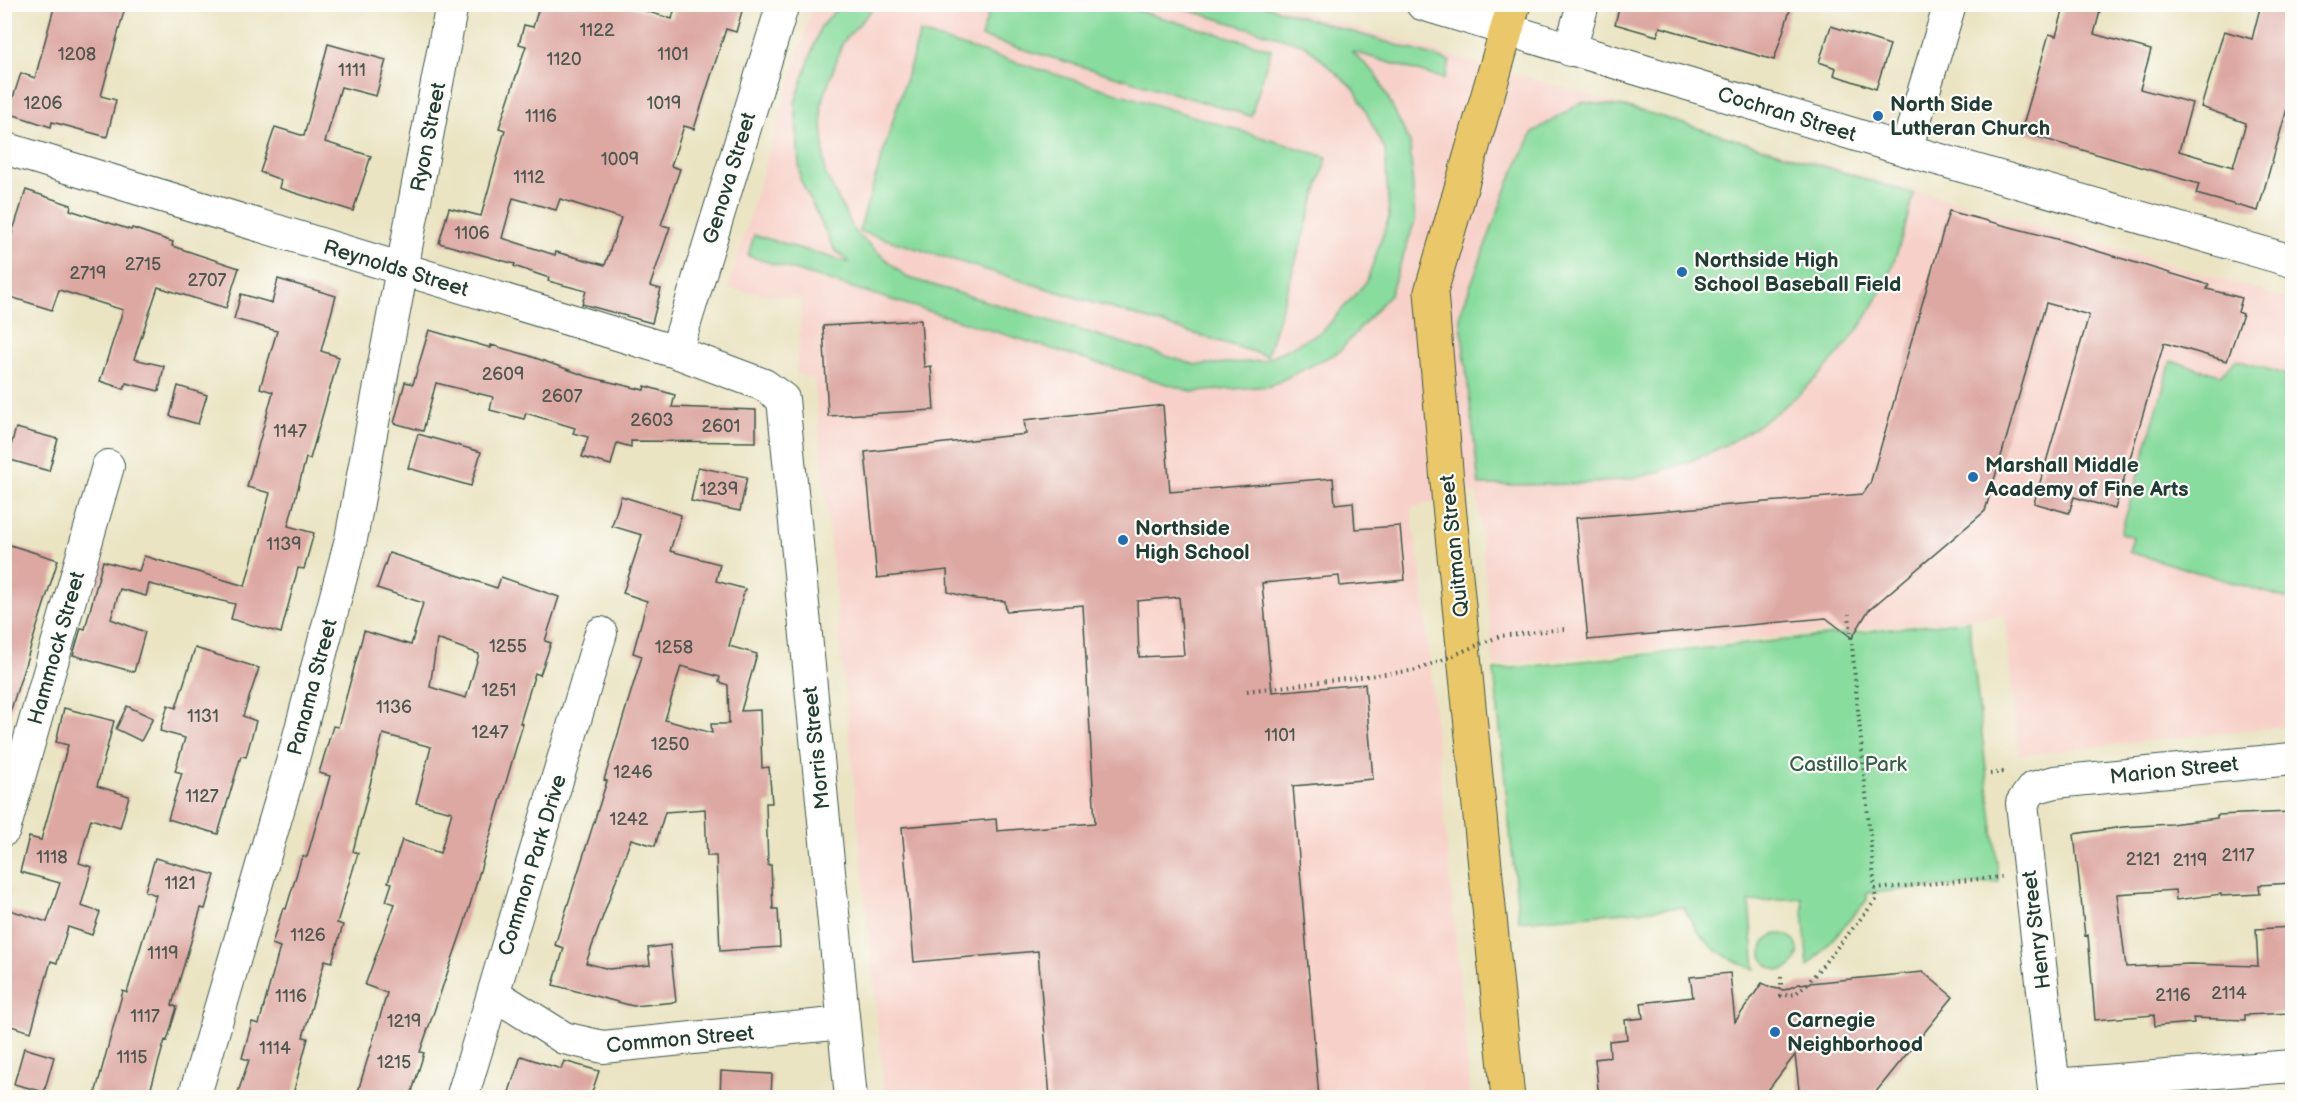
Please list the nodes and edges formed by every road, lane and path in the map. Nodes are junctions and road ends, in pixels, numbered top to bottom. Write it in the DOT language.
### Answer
graph roads {
  1 [pos="452,4"];
  2 [pos="783,4"];
  3 [pos="1422,4"];
  4 [pos="1583,4"];
  5 [pos="1950,4"];
  6 [pos="1510,18"];
  7 [pos="1570,50"];
  8 [pos="4,148"];
  9 [pos="1906,150"];
  10 [pos="2292,261"];
  11 [pos="403,270"];
  12 [pos="676,352"];
  13 [pos="783,399"];
  14 [pos="108,466"];
  15 [pos="1849,614"];
  16 [pos="1564,629"];
  17 [pos="601,633"];
  18 [pos="1247,691"];
  19 [pos="2292,759"];
  20 [pos="1990,774"];
  21 [pos="2013,780"];
  22 [pos="2055,782"];
  23 [pos="4,830"];
  24 [pos="2001,878"];
  25 [pos="1875,889"];
  26 [pos="1780,977"];
  27 [pos="494,994"];
  28 [pos="843,1023"];
  29 [pos="2292,1066"];
  30 [pos="2055,1091"];
  31 [pos="194,1098"];
  32 [pos="462,1098"];
  33 [pos="851,1098"];
  34 [pos="1508,1098"];
  1 -- 11 [label="street, Ryon Street"];
  2 -- 12 [label="street, Genova Street"];
  3 -- 6 [label="street, Cochran Street"];
  4 -- 7 [label="street"];
  5 -- 9 [label="street"];
  6 -- 7 [label="street, Cochran Street"];
  6 -- 34 [label="main road, Quitman Street"];
  7 -- 9 [label="street, Cochran Street"];
  8 -- 11 [label="street, Reynolds Street"];
  9 -- 10 [label="street, Cochran Street"];
  11 -- 12 [label="street, Reynolds Street"];
  11 -- 31 [label="street, Panama Street"];
  12 -- 13 [label="street, Reynolds Street"];
  13 -- 28 [label="street, Morris Street"];
  14 -- 23 [label="street, Hammock Street"];
  15 -- 25 [label="path"];
  16 -- 18 [label="path, bridge"];
  17 -- 27 [label="street, Common Park Drive"];
  19 -- 22 [label="street, Marion Street"];
  20 -- 21 [label="path"];
  22 -- 30 [label="street, Henry Street"];
  24 -- 25 [label="path"];
  25 -- 26 [label="path"];
  27 -- 28 [label="street, Common Street"];
  27 -- 32 [label="street, Common Park Drive"];
  28 -- 33 [label="street, Morris Street"];
  29 -- 30 [label="street"];
}
